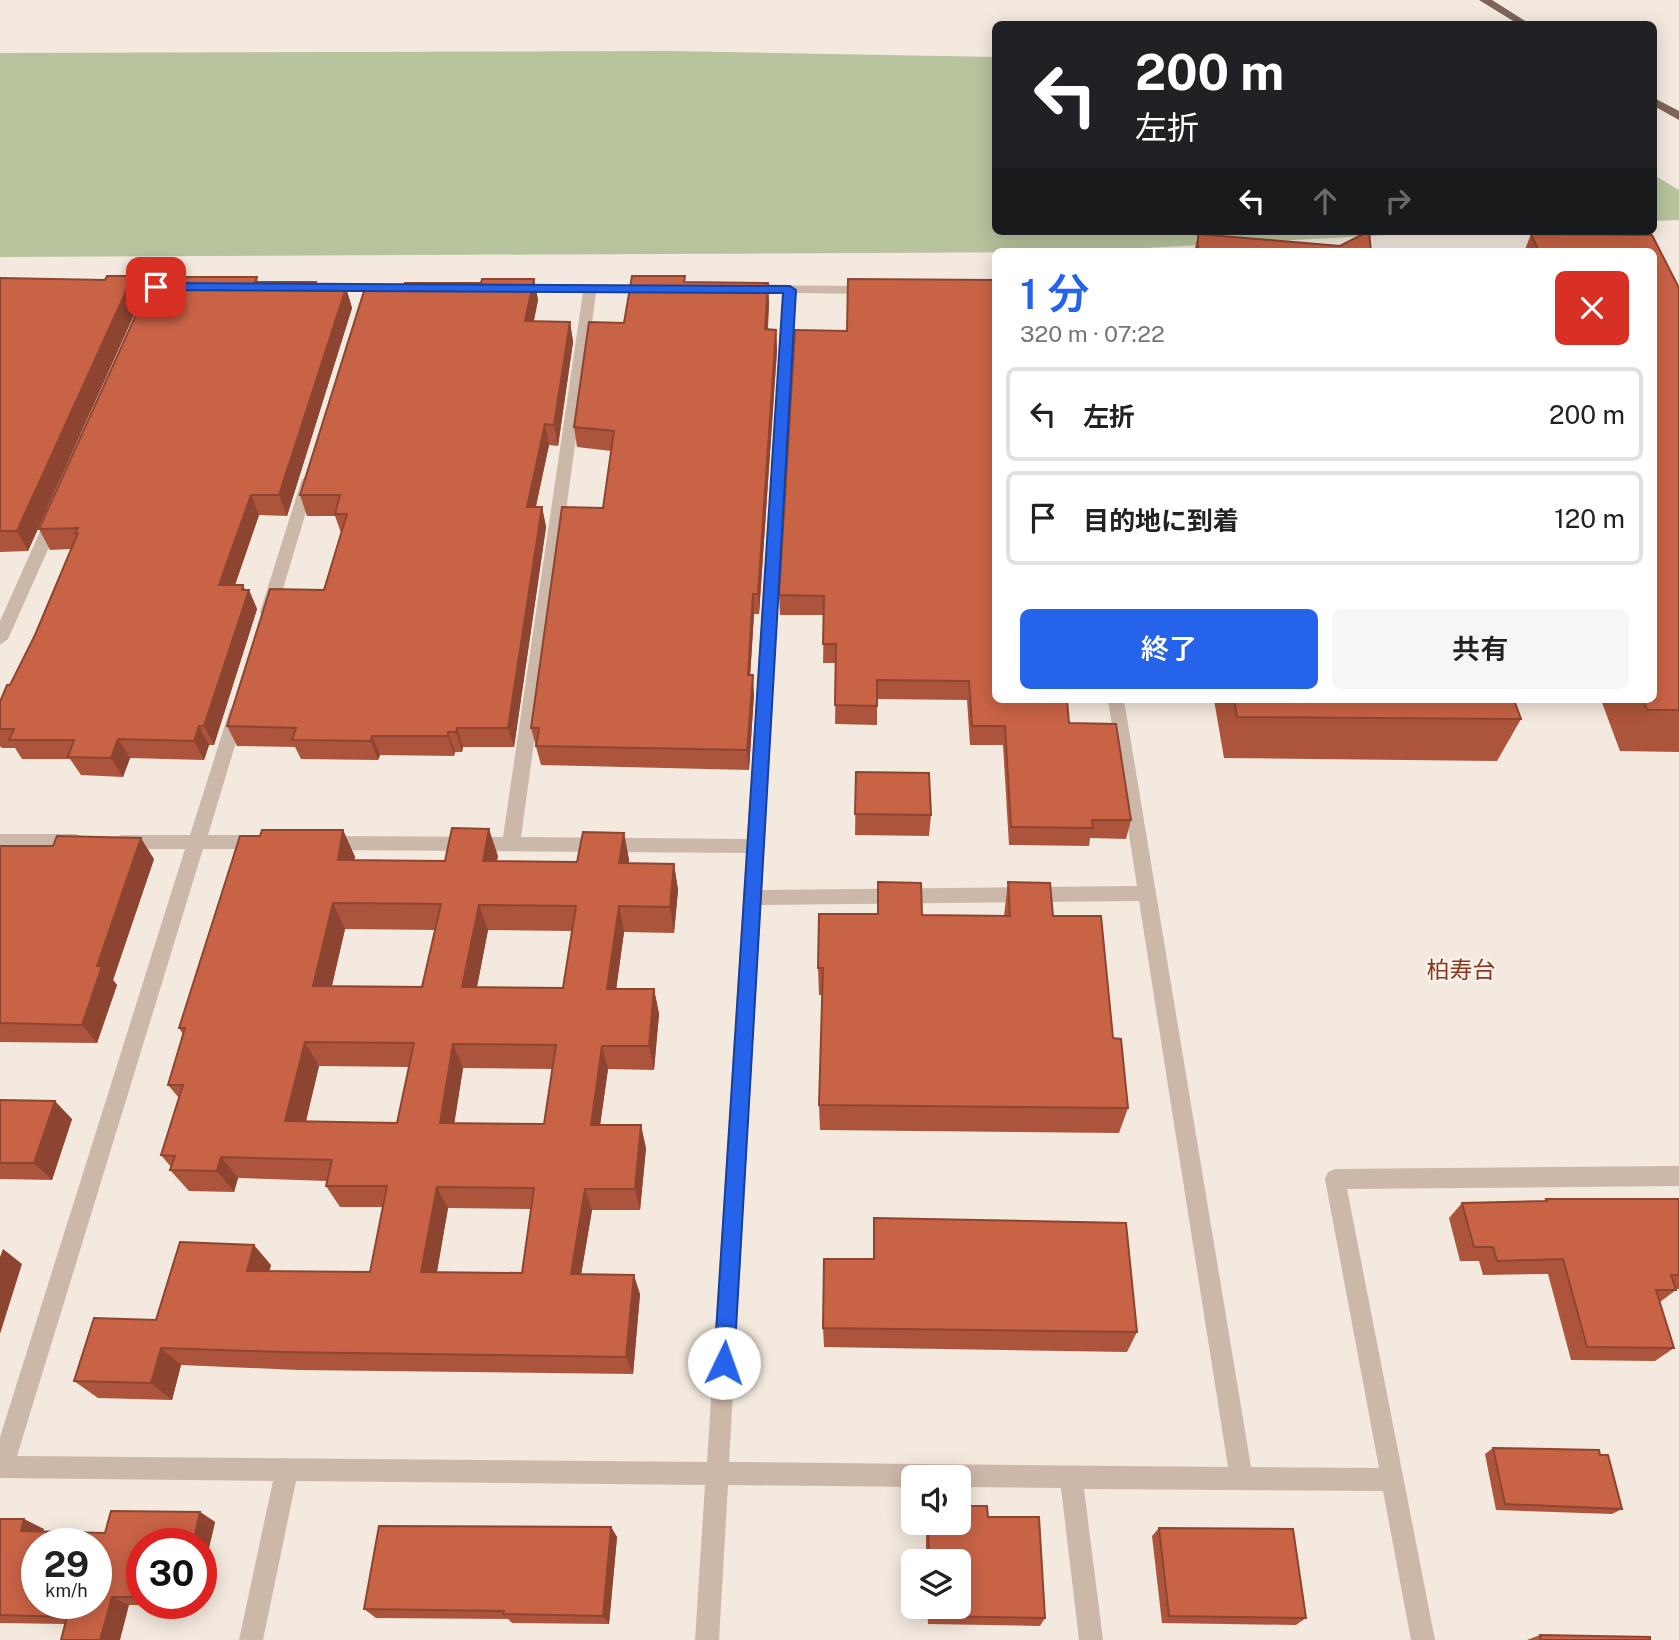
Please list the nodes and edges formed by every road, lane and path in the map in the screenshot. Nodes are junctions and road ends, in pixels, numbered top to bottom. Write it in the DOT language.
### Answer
graph roads {
  1 [pos="1484,0"];
  2 [pos="1520,21"];
  3 [pos="1657,103"];
  4 [pos="1679,116"];
  5 [pos="104,287"];
  6 [pos="182,287"];
  7 [pos="275,288"];
  8 [pos="438,288"];
  9 [pos="493,288"];
  10 [pos="590,289"];
  11 [pos="670,289"];
  12 [pos="736,289"];
  13 [pos="790,290"];
  14 [pos="886,290"];
  15 [pos="315,460"];
  16 [pos="61,501"];
  17 [pos="262,631"];
  18 [pos="0,639"];
  19 [pos="241,697"];
  20 [pos="1116,703"];
  21 [pos="0,841"];
  22 [pos="196,842"];
  23 [pos="278,842"];
  24 [pos="306,843"];
  25 [pos="511,844"];
  26 [pos="755,846"];
  27 [pos="1147,893"];
  28 [pos="752,898"];
  29 [pos="1679,1176"];
  30 [pos="1,1467"];
  31 [pos="286,1469"];
  32 [pos="717,1472"];
  33 [pos="1071,1476"];
  34 [pos="1241,1479"];
  35 [pos="1392,1480"];
  36 [pos="251,1640"];
  37 [pos="706,1640"];
  38 [pos="1091,1640"];
  39 [pos="1423,1640"];
  1 -- 2 [label="main road"];
  3 -- 4 [label="main road"];
  5 -- 6 [label="street"];
  7 -- 8 [label="street"];
  9 -- 10 [label="street"];
  10 -- 11 [label="street"];
  10 -- 25 [label="street"];
  12 -- 13 [label="street"];
  13 -- 14 [label="street"];
  13 -- 26 [label="street"];
  15 -- 17 [label="street"];
  16 -- 18 [label="street"];
  19 -- 22 [label="street"];
  20 -- 27 [label="street"];
  21 -- 22 [label="street"];
  22 -- 23 [label="street"];
  22 -- 30 [label="street"];
  24 -- 25 [label="street"];
  25 -- 26 [label="street"];
  26 -- 28 [label="street"];
  27 -- 28 [label="street"];
  27 -- 34 [label="street"];
  28 -- 32 [label="street"];
  29 -- 35 [label="street"];
  30 -- 31 [label="street"];
  31 -- 32 [label="street"];
  31 -- 36 [label="street"];
  32 -- 33 [label="street"];
  32 -- 37 [label="street"];
  33 -- 34 [label="street"];
  33 -- 38 [label="street"];
  34 -- 35 [label="street"];
  35 -- 39 [label="street"];
}
